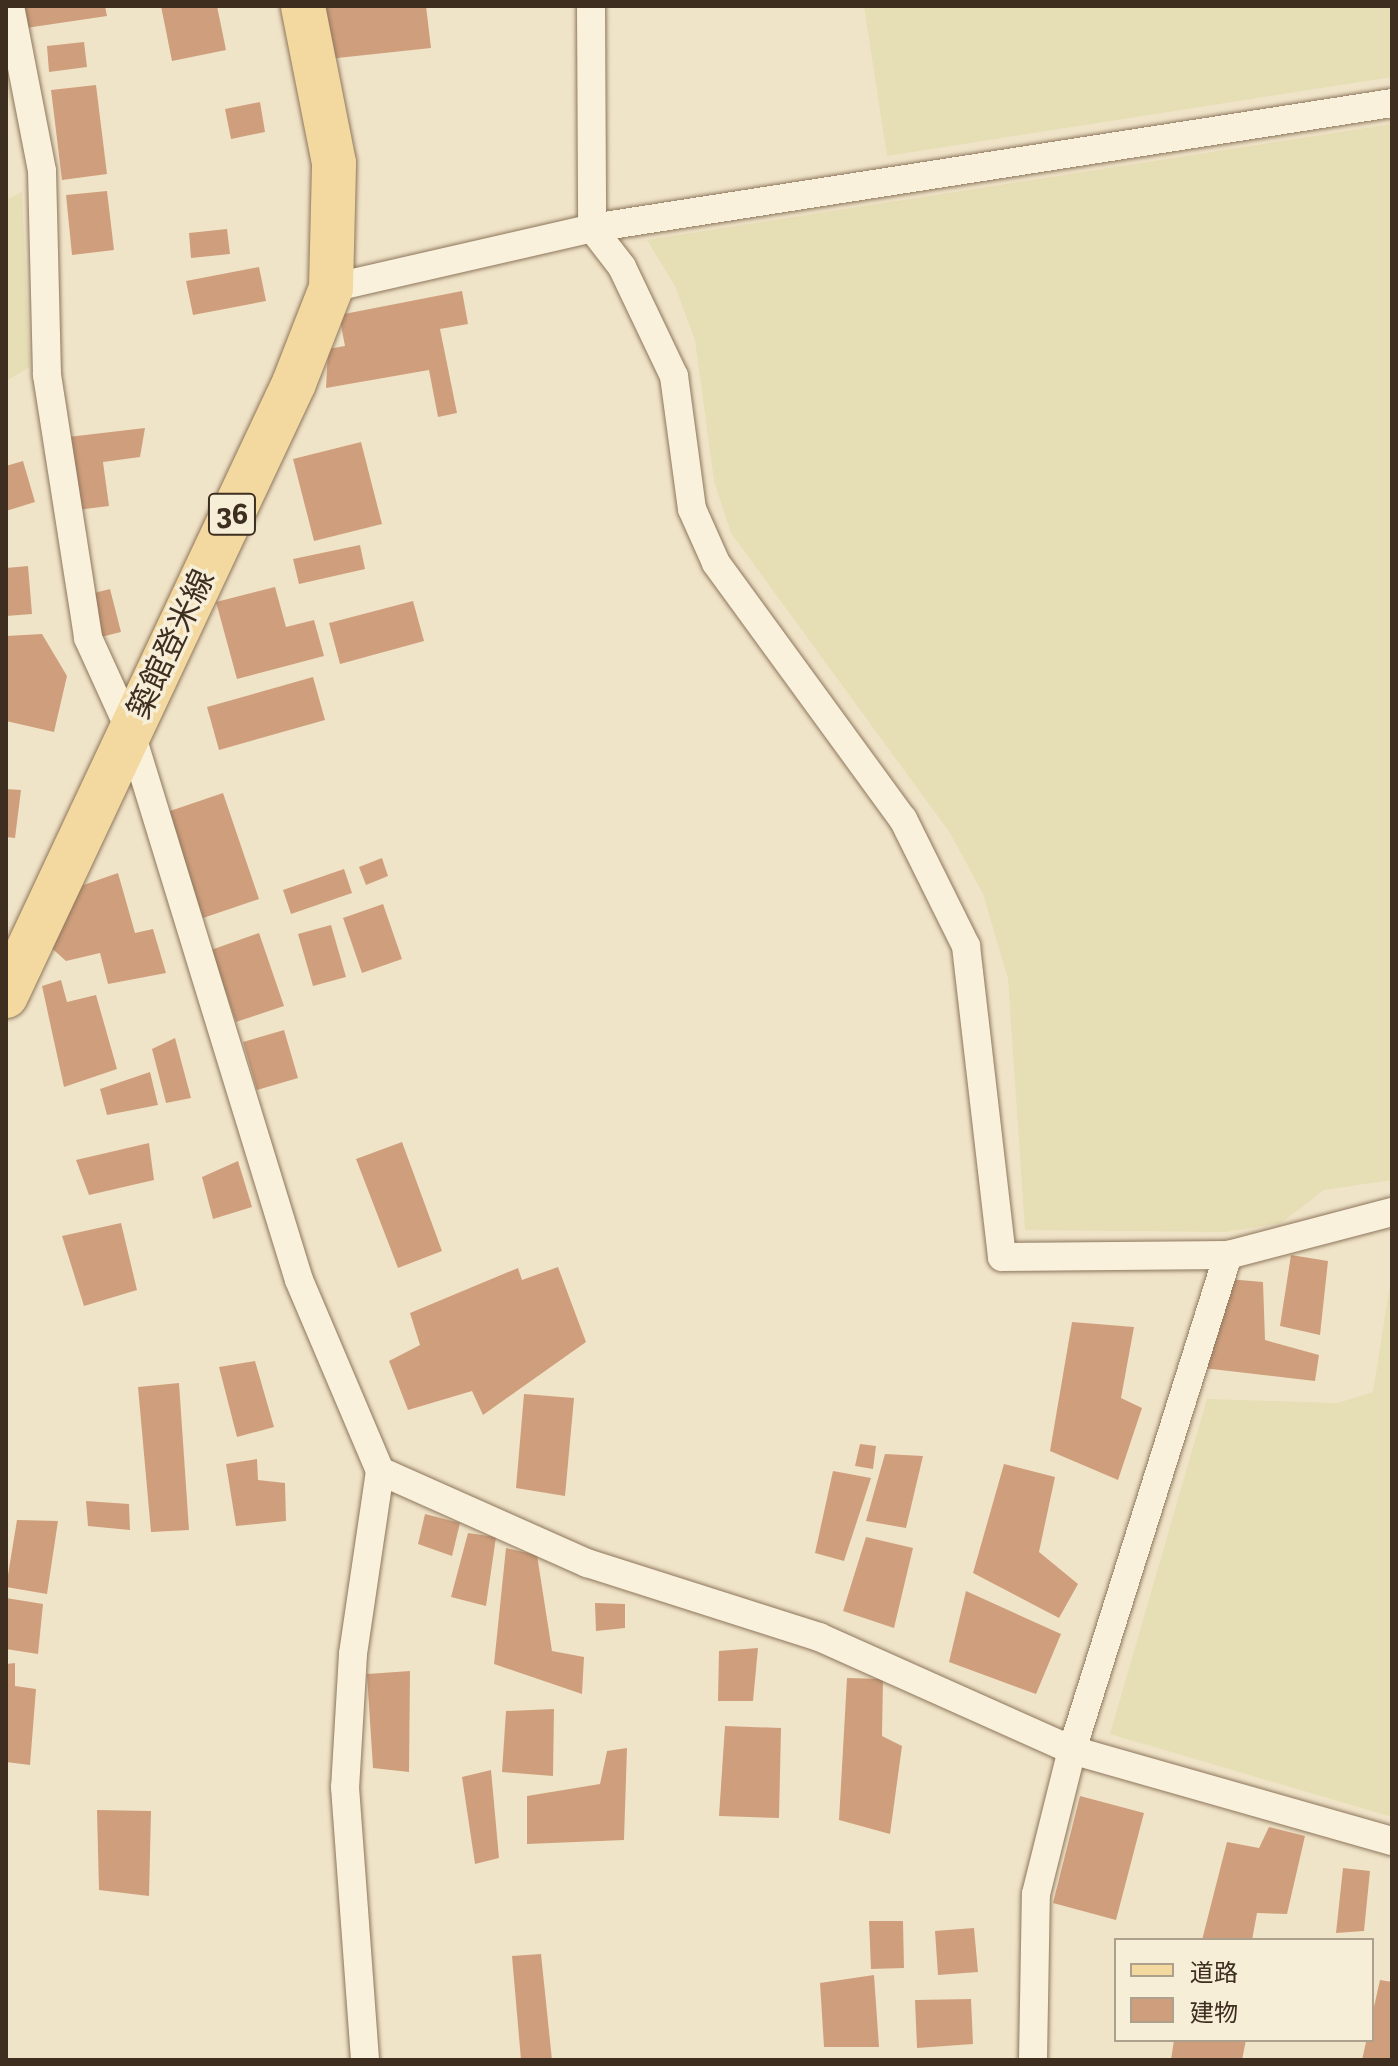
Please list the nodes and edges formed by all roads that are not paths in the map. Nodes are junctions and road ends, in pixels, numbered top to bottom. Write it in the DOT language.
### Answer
graph roads {
  1 [pos="10,6"];
  2 [pos="303,6"];
  3 [pos="591,6"];
  4 [pos="1392,103"];
  5 [pos="592,228"];
  6 [pos="331,288"];
  7 [pos="130,730"];
  8 [pos="6,996"];
  9 [pos="1392,1212"];
  10 [pos="1228,1255"];
  11 [pos="380,1471"];
  12 [pos="1072,1750"];
  13 [pos="1392,1841"];
  14 [pos="365,2060"];
  15 [pos="1033,2060"];
  1 -- 7 [label="street"];
  2 -- 6 [label="main road, 築館登米線 / 36"];
  3 -- 5 [label="street"];
  4 -- 5 [label="street"];
  5 -- 6 [label="street"];
  5 -- 10 [label="street"];
  6 -- 7 [label="main road, 築館登米線 / 36"];
  7 -- 8 [label="main road, 築館登米線 / 36"];
  7 -- 11 [label="street"];
  9 -- 10 [label="street"];
  10 -- 12 [label="street"];
  11 -- 12 [label="street"];
  11 -- 14 [label="street"];
  12 -- 13 [label="street"];
  12 -- 15 [label="street"];
}
